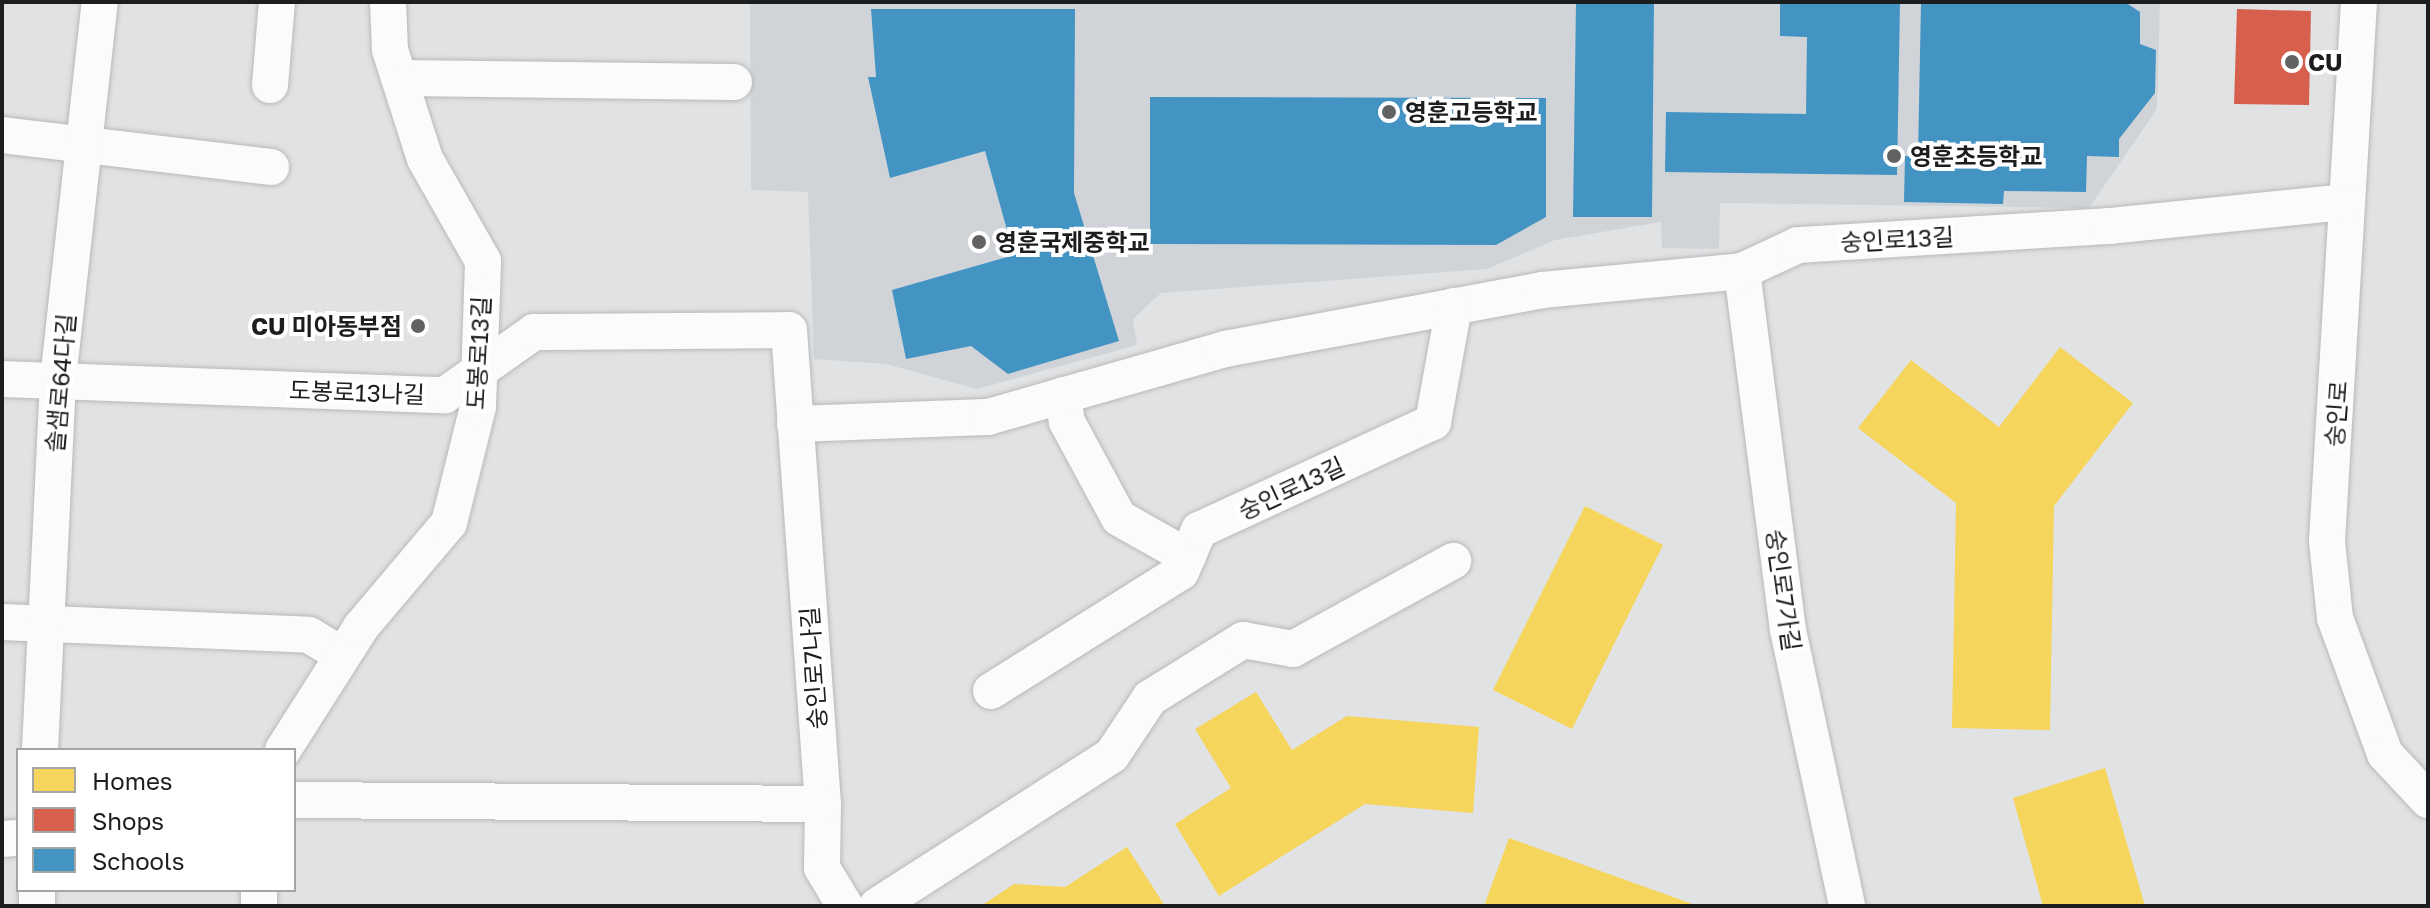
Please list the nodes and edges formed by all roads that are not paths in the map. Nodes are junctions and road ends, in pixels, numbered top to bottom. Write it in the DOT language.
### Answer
graph roads {
  1 [pos="100,2"];
  2 [pos="277,2"];
  3 [pos="388,2"];
  4 [pos="2359,2"];
  5 [pos="399,78"];
  6 [pos="734,82"];
  7 [pos="270,85"];
  8 [pos="2,135"];
  9 [pos="83,141"];
  10 [pos="271,167"];
  11 [pos="2346,202"];
  12 [pos="1742,271"];
  13 [pos="1454,306"];
  14 [pos="480,366"];
  15 [pos="2,379"];
  16 [pos="58,380"];
  17 [pos="1063,395"];
  18 [pos="795,424"];
  19 [pos="1188,557"];
  20 [pos="1453,561"];
  21 [pos="2,622"];
  22 [pos="43,625"];
  23 [pos="342,655"];
  24 [pos="991,691"];
  25 [pos="40,748"];
  26 [pos="284,748"];
  27 [pos="296,800"];
  28 [pos="2428,800"];
  29 [pos="823,804"];
  30 [pos="845,906"];
  31 [pos="877,906"];
  32 [pos="1847,906"];
  1 -- 9 [label="street, 솔샘로64다길"];
  2 -- 7 [label="street"];
  3 -- 5 [label="street, 도봉로13길"];
  4 -- 11 [label="street, 숭인로"];
  5 -- 6 [label="street"];
  5 -- 14 [label="street, 도봉로13길"];
  8 -- 9 [label="street"];
  9 -- 10 [label="street"];
  9 -- 16 [label="street, 솔샘로64다길"];
  11 -- 12 [label="street, 숭인로13길"];
  11 -- 28 [label="street, 숭인로"];
  12 -- 13 [label="street, 숭인로13길"];
  12 -- 32 [label="street, 숭인로7가길"];
  13 -- 17 [label="street, 숭인로13길"];
  13 -- 19 [label="street, 숭인로13길"];
  14 -- 16 [label="street, 도봉로13나길"];
  14 -- 18 [label="street, 도봉로13나길"];
  14 -- 23 [label="street, 도봉로13길"];
  15 -- 16 [label="street, 도봉로13나길"];
  16 -- 22 [label="street, 솔샘로64다길"];
  17 -- 18 [label="street, 숭인로13길"];
  17 -- 19 [label="street"];
  18 -- 29 [label="street, 숭인로7나길"];
  19 -- 24 [label="street, 숭인로13길"];
  20 -- 31 [label="street"];
  21 -- 22 [label="street"];
  22 -- 23 [label="street"];
  22 -- 25 [label="street, 솔샘로64다길"];
  23 -- 26 [label="street, 도봉로13길"];
  27 -- 29 [label="street"];
  29 -- 30 [label="street, 숭인로7나길"];
}
